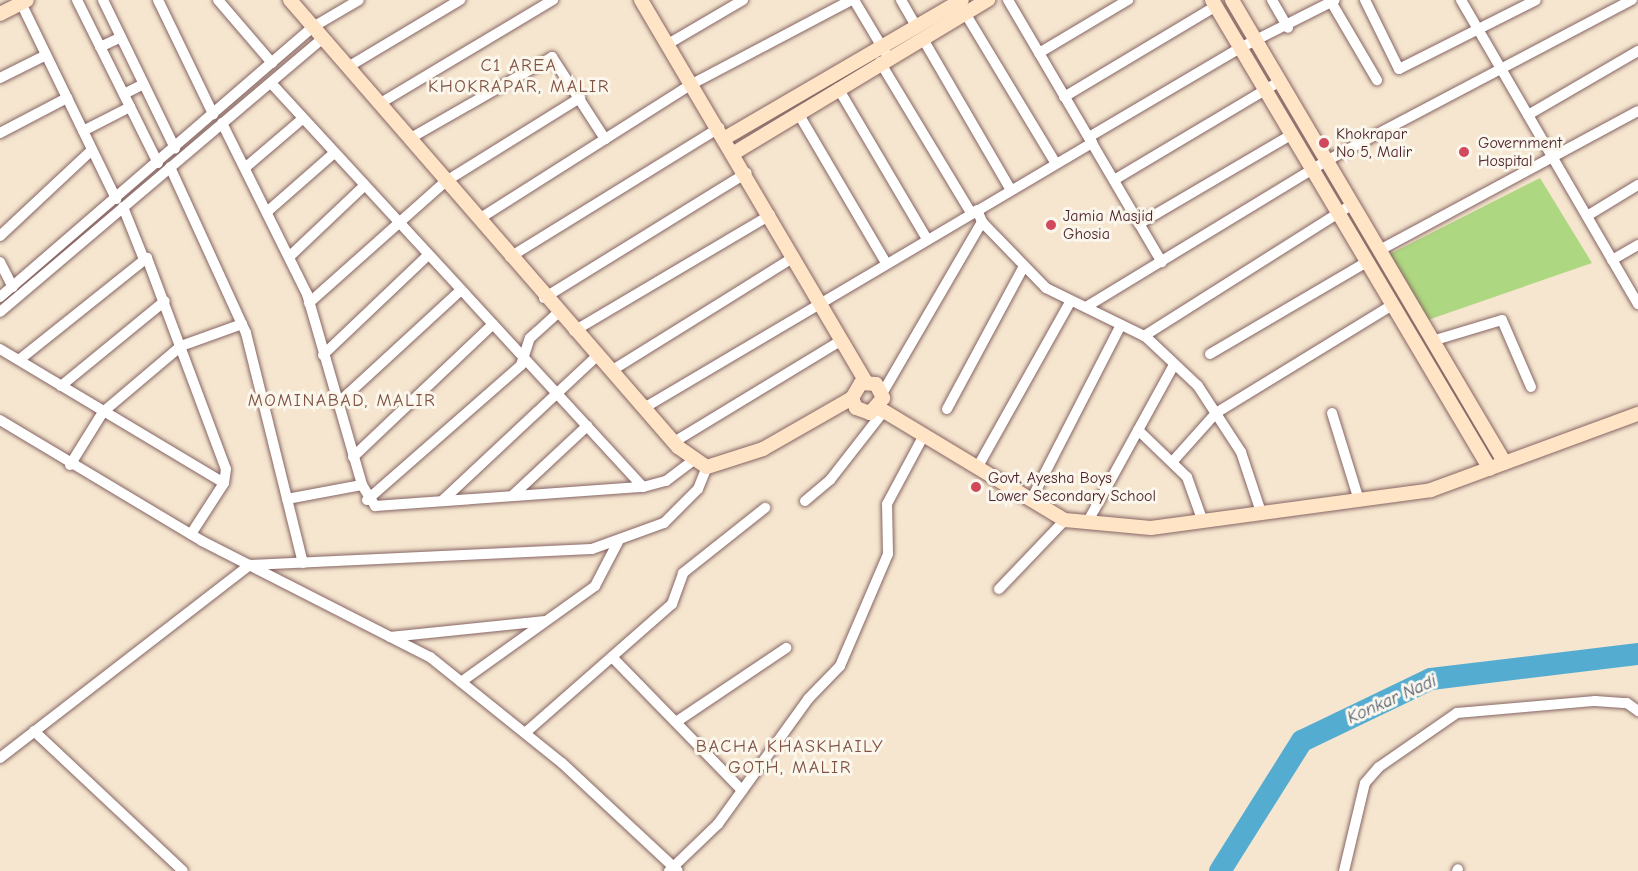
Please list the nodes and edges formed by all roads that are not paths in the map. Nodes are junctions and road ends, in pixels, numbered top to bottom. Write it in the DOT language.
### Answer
graph roads {
  1 [pos="77,0"];
  2 [pos="103,0"];
  3 [pos="158,0"];
  4 [pos="218,0"];
  5 [pos="290,0"];
  6 [pos="359,0"];
  7 [pos="460,0"];
  8 [pos="554,0"];
  9 [pos="641,0"];
  10 [pos="743,0"];
  11 [pos="853,0"];
  12 [pos="901,0"];
  13 [pos="988,0"];
  14 [pos="1008,0"];
  15 [pos="1128,0"];
  16 [pos="1232,0"];
  17 [pos="1272,0"];
  18 [pos="1365,0"];
  19 [pos="1461,0"];
  20 [pos="1536,0"];
  21 [pos="1632,0"];
  22 [pos="1332,1"];
  23 [pos="24,2"];
  24 [pos="1214,3"];
  25 [pos="962,4"];
  26 [pos="0,14"];
  27 [pos="916,26"];
  28 [pos="313,27"];
  29 [pos="1288,28"];
  30 [pos="1480,33"];
  31 [pos="121,37"];
  32 [pos="323,38"];
  33 [pos="923,39"];
  34 [pos="668,44"];
  35 [pos="1256,44"];
  36 [pos="100,47"];
  37 [pos="1240,48"];
  38 [pos="1638,51"];
  39 [pos="1039,53"];
  40 [pos="46,55"];
  41 [pos="883,55"];
  42 [pos="272,63"];
  43 [pos="348,67"];
  44 [pos="1503,72"];
  45 [pos="0,78"];
  46 [pos="1377,80"];
  47 [pos="1280,81"];
  48 [pos="271,83"];
  49 [pos="144,84"];
  50 [pos="692,84"];
  51 [pos="838,88"];
  52 [pos="1264,90"];
  53 [pos="124,94"];
  54 [pos="1064,97"];
  55 [pos="67,98"];
  56 [pos="580,98"];
  57 [pos="380,104"];
  58 [pos="130,107"];
  59 [pos="1638,111"];
  60 [pos="798,113"];
  61 [pos="213,114"];
  62 [pos="1528,115"];
  63 [pos="301,120"];
  64 [pos="222,123"];
  65 [pos="83,131"];
  66 [pos="0,133"];
  67 [pos="722,133"];
  68 [pos="1291,135"];
  69 [pos="410,139"];
  70 [pos="604,139"];
  71 [pos="1090,140"];
  72 [pos="175,148"];
  73 [pos="92,150"];
  74 [pos="734,153"];
  75 [pos="333,154"];
  76 [pos="1554,159"];
  77 [pos="1326,161"];
  78 [pos="158,163"];
  79 [pos="1056,164"];
  80 [pos="170,167"];
  81 [pos="246,167"];
  82 [pos="1312,170"];
  83 [pos="746,173"];
  84 [pos="1114,180"];
  85 [pos="446,181"];
  86 [pos="1638,185"];
  87 [pos="364,186"];
  88 [pos="1011,190"];
  89 [pos="120,203"];
  90 [pos="1351,205"];
  91 [pos="268,211"];
  92 [pos="974,212"];
  93 [pos="1338,213"];
  94 [pos="770,215"];
  95 [pos="1587,216"];
  96 [pos="479,219"];
  97 [pos="982,222"];
  98 [pos="399,223"];
  99 [pos="1139,224"];
  100 [pos="0,236"];
  101 [pos="927,239"];
  102 [pos="1638,245"];
  103 [pos="1378,251"];
  104 [pos="428,255"];
  105 [pos="289,256"];
  106 [pos="143,257"];
  107 [pos="510,257"];
  108 [pos="794,257"];
  109 [pos="1612,260"];
  110 [pos="0,262"];
  111 [pos="1162,262"];
  112 [pos="1367,262"];
  113 [pos="886,263"];
  114 [pos="1024,266"];
  115 [pos="13,287"];
  116 [pos="461,290"];
  117 [pos="0,297"];
  118 [pos="544,298"];
  119 [pos="165,301"];
  120 [pos="820,302"];
  121 [pos="1070,302"];
  122 [pos="309,303"];
  123 [pos="1638,304"];
  124 [pos="1392,305"];
  125 [pos="1086,308"];
  126 [pos="0,312"];
  127 [pos="558,313"];
  128 [pos="242,324"];
  129 [pos="493,324"];
  130 [pos="1121,325"];
  131 [pos="574,331"];
  132 [pos="1144,336"];
  133 [pos="842,340"];
  134 [pos="1432,341"];
  135 [pos="181,346"];
  136 [pos="0,349"];
  137 [pos="1210,354"];
  138 [pos="322,356"];
  139 [pos="524,356"];
  140 [pos="597,356"];
  141 [pos="19,360"];
  142 [pos="1174,365"];
  143 [pos="611,371"];
  144 [pos="866,382"];
  145 [pos="62,386"];
  146 [pos="1531,387"];
  147 [pos="883,392"];
  148 [pos="557,394"];
  149 [pos="852,398"];
  150 [pos="337,404"];
  151 [pos="644,408"];
  152 [pos="946,409"];
  153 [pos="882,410"];
  154 [pos="103,411"];
  155 [pos="1216,413"];
  156 [pos="1332,413"];
  157 [pos="1638,414"];
  158 [pos="0,420"];
  159 [pos="587,426"];
  160 [pos="1138,430"];
  161 [pos="924,435"];
  162 [pos="674,442"];
  163 [pos="353,457"];
  164 [pos="695,459"];
  165 [pos="1174,460"];
  166 [pos="1505,463"];
  167 [pos="69,465"];
  168 [pos="707,467"];
  169 [pos="977,468"];
  170 [pos="1490,469"];
  171 [pos="224,483"];
  172 [pos="362,485"];
  173 [pos="643,487"];
  174 [pos="512,496"];
  175 [pos="287,500"];
  176 [pos="367,500"];
  177 [pos="443,500"];
  178 [pos="1031,500"];
  179 [pos="1359,500"];
  180 [pos="805,501"];
  181 [pos="765,508"];
  182 [pos="1261,512"];
  183 [pos="1065,520"];
  184 [pos="1203,522"];
  185 [pos="1087,523"];
  186 [pos="191,534"];
  187 [pos="618,542"];
  188 [pos="303,563"];
  189 [pos="250,565"];
  190 [pos="999,589"];
  191 [pos="547,621"];
  192 [pos="390,637"];
  193 [pos="786,648"];
  194 [pos="614,658"];
  195 [pos="461,682"];
  196 [pos="1638,711"];
  197 [pos="676,722"];
  198 [pos="34,731"];
  199 [pos="525,733"];
  200 [pos="0,758"];
  201 [pos="742,790"];
  202 [pos="168,867"];
  203 [pos="674,869"];
  204 [pos="183,871"];
  205 [pos="1344,871"];
  1 -- 36 [label="street"];
  2 -- 31 [label="street"];
  3 -- 61 [label="street"];
  4 -- 42 [label="street"];
  5 -- 28 [label="street"];
  6 -- 28 [label="street"];
  7 -- 43 [label="street"];
  8 -- 57 [label="street"];
  9 -- 34 [label="street"];
  10 -- 34 [label="street"];
  11 -- 41 [label="street"];
  11 -- 50 [label="street"];
  12 -- 27 [label="street"];
  13 -- 25 [label="street"];
  14 -- 39 [label="street"];
  15 -- 39 [label="street"];
  16 -- 35 [label="street"];
  17 -- 29 [label="street"];
  18 -- 30 [label="street"];
  19 -- 30 [label="street"];
  20 -- 30 [label="street"];
  21 -- 44 [label="street"];
  22 -- 29 [label="street"];
  22 -- 46 [label="street"];
  23 -- 26 [label="street"];
  23 -- 40 [label="street"];
  24 -- 37 [label="street"];
  24 -- 54 [label="street"];
  25 -- 27 [label="street"];
  25 -- 33 [label="street"];
  25 -- 79 [label="street"];
  27 -- 41 [label="street"];
  28 -- 32 [label="street"];
  28 -- 42 [label="street"];
  29 -- 35 [label="street"];
  30 -- 44 [label="street"];
  31 -- 36 [label="street"];
  31 -- 49 [label="street"];
  32 -- 43 [label="street"];
  32 -- 48 [label="street"];
  33 -- 41 [label="street"];
  33 -- 88 [label="street"];
  34 -- 50 [label="street"];
  35 -- 37 [label="street"];
  35 -- 47 [label="street"];
  36 -- 53 [label="street"];
  37 -- 52 [label="street"];
  37 -- 71 [label="street"];
  38 -- 62 [label="street"];
  39 -- 54 [label="street"];
  40 -- 45 [label="street"];
  40 -- 55 [label="street"];
  41 -- 51 [label="street"];
  41 -- 67 [label="street"];
  41 -- 92 [label="street"];
  42 -- 61 [label="street"];
  43 -- 57 [label="street"];
  44 -- 62 [label="street"];
  44 -- 77 [label="street"];
  47 -- 52 [label="street"];
  47 -- 77 [label="street"];
  48 -- 63 [label="street"];
  48 -- 64 [label="street"];
  49 -- 53 [label="street"];
  49 -- 72 [label="street"];
  50 -- 67 [label="street"];
  50 -- 70 [label="street"];
  51 -- 60 [label="street"];
  51 -- 101 [label="street"];
  52 -- 68 [label="street"];
  52 -- 84 [label="street"];
  53 -- 58 [label="street"];
  54 -- 71 [label="street"];
  55 -- 65 [label="street"];
  55 -- 66 [label="street"];
  56 -- 69 [label="street"];
  56 -- 70 [label="street"];
  56 -- 85 [label="street"];
  57 -- 69 [label="street"];
  58 -- 65 [label="street"];
  58 -- 78 [label="street"];
  59 -- 76 [label="street"];
  60 -- 74 [label="street"];
  60 -- 113 [label="street"];
  61 -- 72 [label="street"];
  62 -- 76 [label="street"];
  63 -- 75 [label="street"];
  63 -- 81 [label="street"];
  64 -- 80 [label="street"];
  64 -- 81 [label="street"];
  65 -- 73 [label="street"];
  67 -- 74 [label="street"];
  67 -- 107 [label="street"];
  68 -- 82 [label="street"];
  68 -- 99 [label="street"];
  69 -- 85 [label="street"];
  70 -- 96 [label="street"];
  71 -- 79 [label="street"];
  71 -- 84 [label="street"];
  72 -- 78 [label="street"];
  73 -- 89 [label="street"];
  73 -- 100 [label="street"];
  74 -- 83 [label="street"];
  75 -- 87 [label="street"];
  75 -- 91 [label="street"];
  76 -- 95 [label="street"];
  76 -- 103 [label="street"];
  77 -- 82 [label="street"];
  77 -- 90 [label="street"];
  78 -- 89 [label="street"];
  79 -- 88 [label="street"];
  80 -- 89 [label="street"];
  80 -- 128 [label="street"];
  81 -- 91 [label="street"];
  82 -- 93 [label="street"];
  82 -- 111 [label="street"];
  83 -- 94 [label="street"];
  83 -- 118 [label="street"];
  84 -- 99 [label="street"];
  85 -- 96 [label="street"];
  85 -- 98 [label="street"];
  86 -- 95 [label="street"];
  87 -- 98 [label="street"];
  87 -- 105 [label="street"];
  88 -- 92 [label="street"];
  89 -- 106 [label="street"];
  89 -- 115 [label="street"];
  89 -- 126 [label="street"];
  90 -- 93 [label="street"];
  90 -- 103 [label="street"];
  91 -- 105 [label="street"];
  92 -- 97 [label="street"];
  92 -- 101 [label="street"];
  93 -- 112 [label="street"];
  93 -- 132 [label="street"];
  94 -- 108 [label="street"];
  94 -- 131 [label="street"];
  95 -- 109 [label="street"];
  96 -- 107 [label="street"];
  97 -- 114 [label="street"];
  97 -- 147 [label="street"];
  98 -- 104 [label="street"];
  98 -- 122 [label="street"];
  99 -- 111 [label="street"];
  101 -- 113 [label="street"];
  102 -- 109 [label="street"];
  103 -- 134 [label="street"];
  104 -- 116 [label="street"];
  104 -- 138 [label="street"];
  105 -- 122 [label="street"];
  106 -- 119 [label="street"];
  106 -- 141 [label="street"];
  107 -- 118 [label="street"];
  108 -- 120 [label="street"];
  108 -- 143 [label="street"];
  109 -- 123 [label="street"];
  110 -- 115 [label="street"];
  111 -- 125 [label="street"];
  112 -- 124 [label="street"];
  112 -- 137 [label="street"];
  113 -- 120 [label="street"];
  114 -- 121 [label="street"];
  114 -- 152 [label="street"];
  115 -- 117 [label="street"];
  116 -- 129 [label="street"];
  116 -- 150 [label="street"];
  118 -- 127 [label="street"];
  119 -- 135 [label="street"];
  119 -- 145 [label="street"];
  120 -- 133 [label="street"];
  120 -- 151 [label="street"];
  121 -- 125 [label="street"];
  121 -- 169 [label="street"];
  122 -- 138 [label="street"];
  124 -- 155 [label="street"];
  124 -- 170 [label="street"];
  125 -- 130 [label="street"];
  127 -- 131 [label="street"];
  127 -- 139 [label="street"];
  128 -- 135 [label="street"];
  128 -- 175 [label="street"];
  129 -- 139 [label="street"];
  129 -- 163 [label="street"];
  130 -- 132 [label="street"];
  130 -- 178 [label="street"];
  131 -- 140 [label="street"];
  132 -- 142 [label="street"];
  133 -- 144 [label="street"];
  133 -- 162 [label="street"];
  134 -- 146 [label="street"];
  134 -- 166 [label="street"];
  135 -- 154 [label="street"];
  135 -- 171 [label="street"];
  136 -- 141 [label="street"];
  138 -- 150 [label="street"];
  139 -- 148 [label="street"];
  139 -- 176 [label="street"];
  140 -- 143 [label="street"];
  140 -- 148 [label="street"];
  141 -- 145 [label="street"];
  142 -- 155 [label="street"];
  142 -- 160 [label="street"];
  143 -- 151 [label="street"];
  144 -- 147 [label="street"];
  144 -- 149 [label="street"];
  145 -- 154 [label="street"];
  147 -- 153 [label="street"];
  148 -- 159 [label="street"];
  148 -- 177 [label="street"];
  149 -- 153 [label="street"];
  149 -- 168 [label="street"];
  150 -- 163 [label="street"];
  151 -- 162 [label="street"];
  153 -- 161 [label="street"];
  153 -- 180 [label="street"];
  154 -- 167 [label="street"];
  154 -- 171 [label="street"];
  155 -- 165 [label="street"];
  155 -- 182 [label="street"];
  156 -- 179 [label="street"];
  157 -- 166 [label="street"];
  158 -- 167 [label="street"];
  159 -- 173 [label="street"];
  159 -- 174 [label="street"];
  160 -- 165 [label="street"];
  160 -- 185 [label="street"];
  161 -- 169 [label="street"];
  161 -- 201 [label="street"];
  162 -- 164 [label="street"];
  163 -- 172 [label="street"];
  164 -- 168 [label="street"];
  164 -- 173 [label="street"];
  165 -- 184 [label="street"];
  166 -- 170 [label="street"];
  167 -- 186 [label="street"];
  168 -- 187 [label="street"];
  169 -- 178 [label="street"];
  170 -- 179 [label="street"];
  171 -- 186 [label="street"];
  172 -- 175 [label="street"];
  172 -- 176 [label="street"];
  173 -- 174 [label="street"];
  174 -- 177 [label="street"];
  175 -- 188 [label="street"];
  176 -- 177 [label="street"];
  178 -- 183 [label="street"];
  179 -- 182 [label="street"];
  181 -- 194 [label="street"];
  182 -- 184 [label="street"];
  183 -- 185 [label="street"];
  183 -- 190 [label="street"];
  184 -- 185 [label="street"];
  186 -- 189 [label="street"];
  187 -- 188 [label="street"];
  187 -- 191 [label="street"];
  188 -- 189 [label="street"];
  189 -- 192 [label="street"];
  189 -- 198 [label="street"];
  191 -- 192 [label="street"];
  191 -- 195 [label="street"];
  192 -- 195 [label="street"];
  193 -- 197 [label="street"];
  194 -- 197 [label="street"];
  194 -- 199 [label="street"];
  195 -- 199 [label="street"];
  196 -- 205 [label="street"];
  197 -- 201 [label="street"];
  198 -- 200 [label="street"];
  198 -- 202 [label="street"];
  199 -- 203 [label="street"];
  201 -- 203 [label="street"];
  202 -- 204 [label="street"];
}
